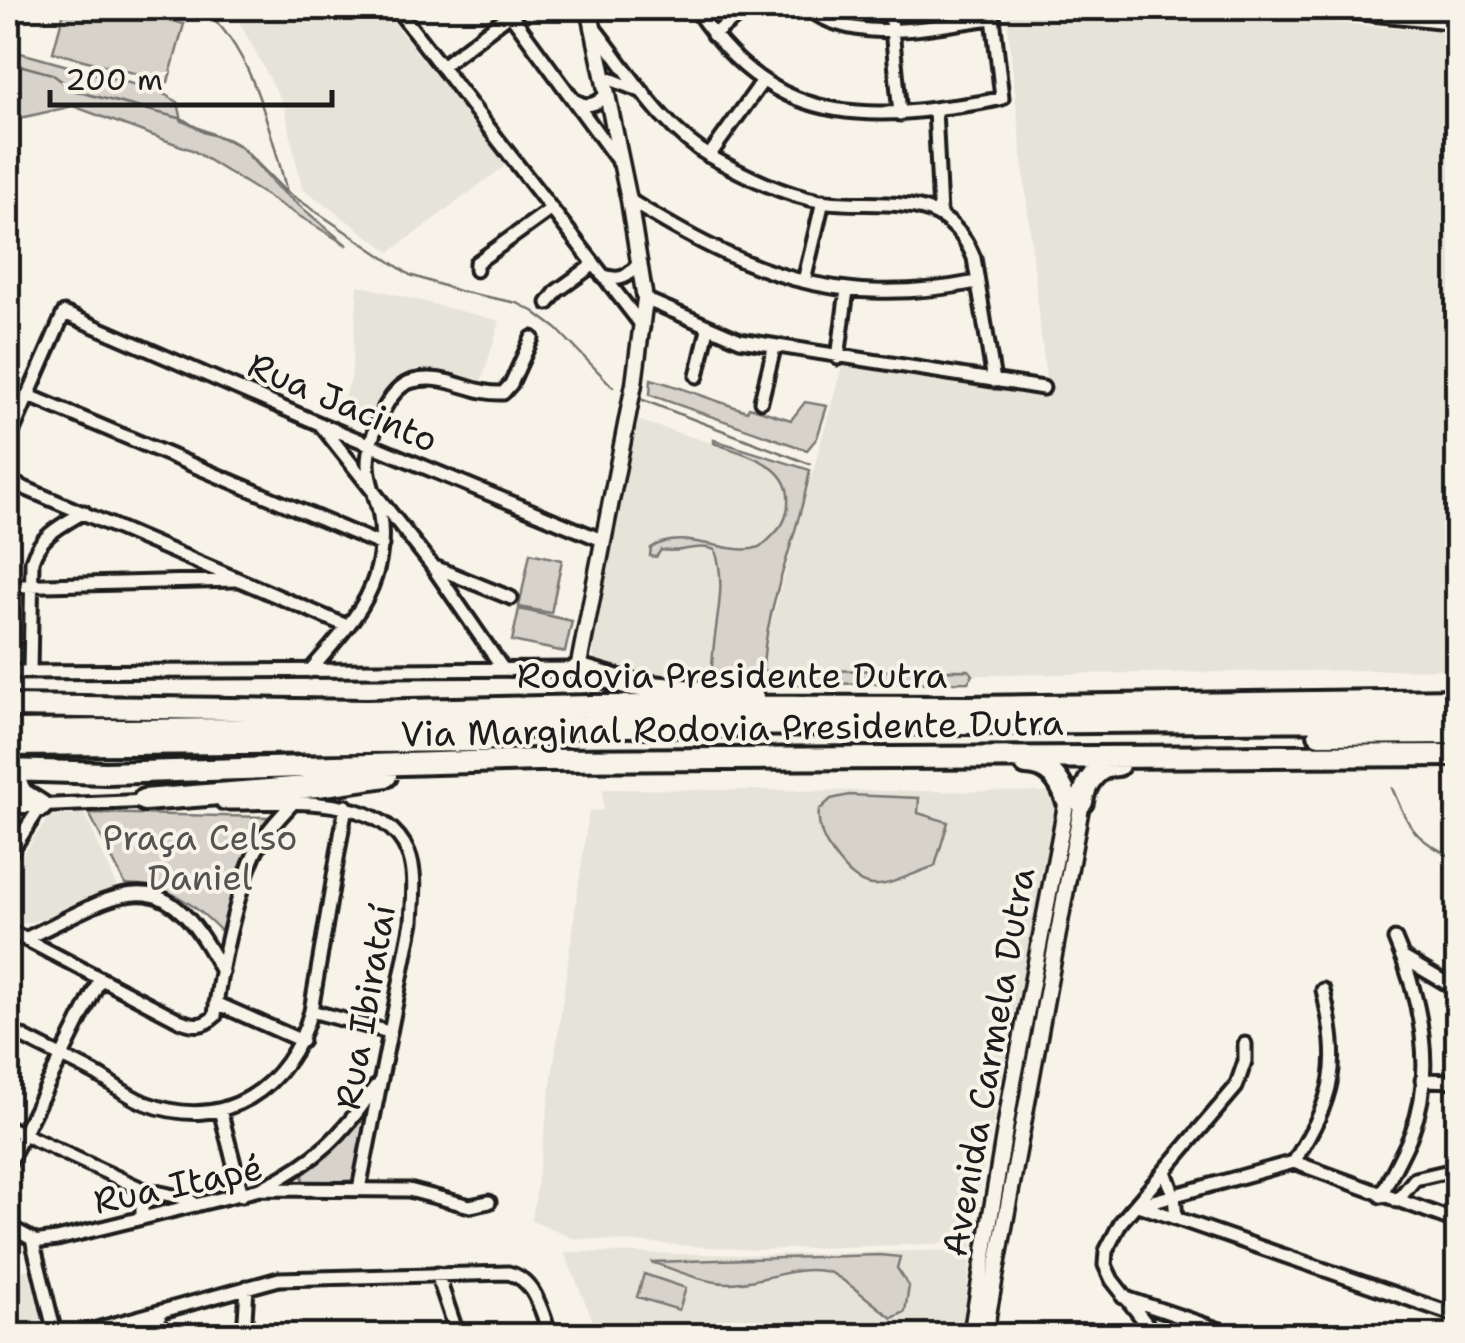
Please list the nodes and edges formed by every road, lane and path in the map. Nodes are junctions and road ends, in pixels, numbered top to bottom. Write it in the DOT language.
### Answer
graph roads {
  1 [pos="396,8"];
  2 [pos="589,8"];
  3 [pos="695,8"];
  4 [pos="748,8"];
  5 [pos="807,8"];
  6 [pos="890,8"];
  7 [pos="1313,8"];
  8 [pos="1457,8"];
  9 [pos="1346,9"];
  10 [pos="508,11"];
  11 [pos="1405,12"];
  12 [pos="992,13"];
  13 [pos="1455,23"];
  14 [pos="594,28"];
  15 [pos="892,29"];
  16 [pos="713,36"];
  17 [pos="442,66"];
  18 [pos="762,82"];
  19 [pos="606,84"];
  20 [pos="645,94"];
  21 [pos="573,98"];
  22 [pos="935,109"];
  23 [pos="900,114"];
  24 [pos="709,156"];
  25 [pos="621,165"];
  26 [pos="629,200"];
  27 [pos="822,201"];
  28 [pos="551,209"];
  29 [pos="940,214"];
  30 [pos="666,222"];
  31 [pos="634,229"];
  32 [pos="640,262"];
  33 [pos="476,270"];
  34 [pos="597,270"];
  35 [pos="804,281"];
  36 [pos="977,282"];
  37 [pos="847,290"];
  38 [pos="644,299"];
  39 [pos="548,302"];
  40 [pos="643,327"];
  41 [pos="708,329"];
  42 [pos="532,338"];
  43 [pos="774,348"];
  44 [pos="838,358"];
  45 [pos="697,376"];
  46 [pos="994,381"];
  47 [pos="1043,388"];
  48 [pos="27,396"];
  49 [pos="761,402"];
  50 [pos="320,424"];
  51 [pos="8,442"];
  52 [pos="371,444"];
  53 [pos="8,481"];
  54 [pos="372,486"];
  55 [pos="84,512"];
  56 [pos="602,540"];
  57 [pos="382,545"];
  58 [pos="432,566"];
  59 [pos="239,580"];
  60 [pos="32,585"];
  61 [pos="8,586"];
  62 [pos="512,598"];
  63 [pos="347,626"];
  64 [pos="578,669"];
  65 [pos="310,670"];
  66 [pos="503,670"];
  67 [pos="8,672"];
  68 [pos="30,672"];
  69 [pos="1458,700"];
  70 [pos="8,706"];
  71 [pos="789,707"];
  72 [pos="1458,719"];
  73 [pos="8,731"];
  74 [pos="1458,733"];
  75 [pos="314,743"];
  76 [pos="8,745"];
  77 [pos="1410,755"];
  78 [pos="1458,755"];
  79 [pos="1210,757"];
  80 [pos="944,758"];
  81 [pos="537,760"];
  82 [pos="1458,769"];
  83 [pos="8,770"];
  84 [pos="30,771"];
  85 [pos="11,798"];
  86 [pos="144,800"];
  87 [pos="1074,801"];
  88 [pos="292,804"];
  89 [pos="40,806"];
  90 [pos="346,806"];
  91 [pos="8,856"];
  92 [pos="8,930"];
  93 [pos="202,933"];
  94 [pos="25,939"];
  95 [pos="1394,939"];
  96 [pos="230,940"];
  97 [pos="1402,957"];
  98 [pos="1426,971"];
  99 [pos="222,973"];
  100 [pos="100,979"];
  101 [pos="1411,986"];
  102 [pos="1323,990"];
  103 [pos="1458,990"];
  104 [pos="216,1002"];
  105 [pos="311,1012"];
  106 [pos="8,1029"];
  107 [pos="390,1032"];
  108 [pos="302,1041"];
  109 [pos="1245,1044"];
  110 [pos="61,1057"];
  111 [pos="380,1080"];
  112 [pos="1422,1080"];
  113 [pos="1458,1081"];
  114 [pos="220,1110"];
  115 [pos="8,1127"];
  116 [pos="22,1134"];
  117 [pos="1398,1159"];
  118 [pos="1294,1162"];
  119 [pos="8,1165"];
  120 [pos="1458,1169"];
  121 [pos="1165,1171"];
  122 [pos="1415,1179"];
  123 [pos="260,1189"];
  124 [pos="359,1189"];
  125 [pos="142,1190"];
  126 [pos="242,1195"];
  127 [pos="1174,1196"];
  128 [pos="1381,1196"];
  129 [pos="1397,1200"];
  130 [pos="489,1202"];
  131 [pos="196,1205"];
  132 [pos="1138,1205"];
  133 [pos="142,1218"];
  134 [pos="1176,1218"];
  135 [pos="1458,1222"];
  136 [pos="8,1226"];
  137 [pos="34,1247"];
  138 [pos="436,1274"];
  139 [pos="247,1286"];
  140 [pos="1122,1296"];
  141 [pos="160,1312"];
  142 [pos="1458,1316"];
  143 [pos="68,1336"];
  144 [pos="157,1336"];
  145 [pos="244,1336"];
  146 [pos="458,1336"];
  147 [pos="551,1336"];
  148 [pos="971,1336"];
  149 [pos="987,1336"];
  150 [pos="1156,1336"];
  151 [pos="1238,1336"];
  1 -- 17 [label="street"];
  2 -- 14 [label="street"];
  3 -- 16 [label="street"];
  4 -- 16 [label="street"];
  5 -- 15 [label="street"];
  6 -- 15 [label="street"];
  7 -- 9 [label="street"];
  8 -- 13 [label="street"];
  9 -- 11 [label="street"];
  10 -- 17 [label="street"];
  10 -- 21 [label="street"];
  11 -- 13 [label="street"];
  12 -- 15 [label="street"];
  12 -- 22 [label="street"];
  14 -- 19 [label="street"];
  14 -- 20 [label="street"];
  15 -- 23 [label="street"];
  16 -- 18 [label="street"];
  17 -- 28 [label="street"];
  18 -- 23 [label="street"];
  18 -- 24 [label="street"];
  19 -- 20 [label="street"];
  19 -- 21 [label="street"];
  19 -- 25 [label="street"];
  20 -- 24 [label="street"];
  21 -- 25 [label="street"];
  22 -- 23 [label="street"];
  22 -- 29 [label="street"];
  24 -- 27 [label="street"];
  25 -- 26 [label="street"];
  26 -- 30 [label="street"];
  26 -- 31 [label="street"];
  27 -- 29 [label="street"];
  27 -- 35 [label="street"];
  28 -- 33 [label="street"];
  28 -- 34 [label="street"];
  29 -- 36 [label="street"];
  30 -- 31 [label="street"];
  30 -- 35 [label="street"];
  31 -- 32 [label="street"];
  32 -- 34 [label="street"];
  32 -- 38 [label="street"];
  34 -- 39 [label="street"];
  34 -- 40 [label="street"];
  35 -- 37 [label="street"];
  36 -- 37 [label="street"];
  36 -- 46 [label="street"];
  37 -- 44 [label="street"];
  38 -- 40 [label="street"];
  38 -- 41 [label="street"];
  40 -- 56 [label="street"];
  41 -- 43 [label="street"];
  41 -- 45 [label="street"];
  42 -- 52 [label="street"];
  43 -- 44 [label="street"];
  43 -- 49 [label="street"];
  44 -- 46 [label="street"];
  46 -- 47 [label="street"];
  48 -- 50 [label="street, Rua Jacinto"];
  48 -- 51 [label="street"];
  48 -- 57 [label="street"];
  50 -- 52 [label="street, Rua Jacinto"];
  50 -- 54 [label="street"];
  52 -- 54 [label="street"];
  52 -- 56 [label="street, Rua Jacinto"];
  53 -- 55 [label="street"];
  54 -- 57 [label="street"];
  54 -- 58 [label="street"];
  55 -- 59 [label="street"];
  55 -- 60 [label="street"];
  56 -- 64 [label="street"];
  57 -- 63 [label="street"];
  58 -- 62 [label="street"];
  58 -- 66 [label="street"];
  59 -- 60 [label="street"];
  59 -- 63 [label="street"];
  60 -- 61 [label="street"];
  60 -- 68 [label="street"];
  63 -- 65 [label="street"];
  64 -- 66 [label="street"];
  64 -- 71 [label="highway"];
  65 -- 66 [label="street"];
  65 -- 68 [label="street"];
  67 -- 68 [label="street"];
  69 -- 71 [label="highway, Rodovia Presidente Dutra"];
  70 -- 71 [label="highway, Rodovia Presidente Dutra"];
  72 -- 73 [label="highway, Rodovia Presidente Dutra"];
  74 -- 75 [label="highway, Rodovia Presidente Dutra"];
  75 -- 76 [label="highway, Rodovia Presidente Dutra"];
  75 -- 84 [label="highway"];
  77 -- 78 [label="highway, Via Marginal Rodovia Presidente Dutra"];
  77 -- 79 [label="highway, Via Marginal Rodovia Presidente Dutra"];
  77 -- 82 [label="highway"];
  79 -- 80 [label="highway, Via Marginal Rodovia Presidente Dutra"];
  79 -- 87 [label="highway"];
  80 -- 81 [label="highway, Via Marginal Rodovia Presidente Dutra"];
  80 -- 87 [label="highway"];
  81 -- 84 [label="highway, Via Marginal Rodovia Presidente Dutra"];
  81 -- 86 [label="highway"];
  83 -- 84 [label="highway, Via Marginal Rodovia Presidente Dutra"];
  85 -- 89 [label="highway"];
  86 -- 88 [label="street"];
  86 -- 89 [label="street"];
  87 -- 148 [label="street, Avenida Carmela Dutra"];
  87 -- 149 [label="street, Avenida Carmela Dutra"];
  88 -- 90 [label="street"];
  88 -- 96 [label="street"];
  89 -- 91 [label="street"];
  90 -- 105 [label="street"];
  90 -- 107 [label="street, Rua Ibirataí"];
  92 -- 94 [label="street"];
  93 -- 94 [label="street"];
  93 -- 96 [label="street"];
  93 -- 99 [label="street"];
  94 -- 100 [label="street"];
  95 -- 97 [label="street"];
  96 -- 99 [label="street"];
  97 -- 98 [label="street"];
  97 -- 101 [label="street"];
  98 -- 101 [label="street"];
  98 -- 103 [label="street"];
  99 -- 104 [label="street"];
  100 -- 104 [label="street"];
  100 -- 110 [label="street"];
  101 -- 112 [label="street"];
  102 -- 118 [label="street"];
  104 -- 108 [label="street"];
  105 -- 107 [label="street"];
  105 -- 108 [label="street"];
  106 -- 110 [label="street"];
  107 -- 111 [label="street, Rua Ibirataí"];
  108 -- 114 [label="street"];
  109 -- 121 [label="street"];
  110 -- 114 [label="street"];
  110 -- 116 [label="street"];
  111 -- 123 [label="street"];
  111 -- 124 [label="street, Rua Ibirataí"];
  112 -- 113 [label="street"];
  112 -- 117 [label="street"];
  114 -- 126 [label="street"];
  115 -- 116 [label="street"];
  116 -- 119 [label="street"];
  116 -- 125 [label="street"];
  117 -- 122 [label="street"];
  117 -- 128 [label="street"];
  118 -- 127 [label="street"];
  118 -- 128 [label="street"];
  120 -- 122 [label="street"];
  121 -- 127 [label="street"];
  121 -- 132 [label="street"];
  122 -- 129 [label="street"];
  123 -- 124 [label="street, Rua Itapé"];
  123 -- 126 [label="street, Rua Itapé"];
  124 -- 130 [label="street, Rua Itapé"];
  125 -- 131 [label="street"];
  125 -- 133 [label="street"];
  126 -- 131 [label="street, Rua Itapé"];
  127 -- 132 [label="street"];
  127 -- 134 [label="street"];
  128 -- 129 [label="street"];
  129 -- 135 [label="street"];
  131 -- 133 [label="street, Rua Itapé"];
  132 -- 134 [label="street"];
  132 -- 140 [label="street"];
  133 -- 137 [label="street, Rua Itapé"];
  134 -- 142 [label="street"];
  136 -- 137 [label="street"];
  137 -- 143 [label="street"];
  138 -- 139 [label="street"];
  138 -- 146 [label="street"];
  138 -- 147 [label="street"];
  139 -- 141 [label="street"];
  139 -- 145 [label="street"];
  140 -- 150 [label="street"];
  140 -- 151 [label="street"];
  141 -- 143 [label="street"];
  141 -- 144 [label="street"];
}
